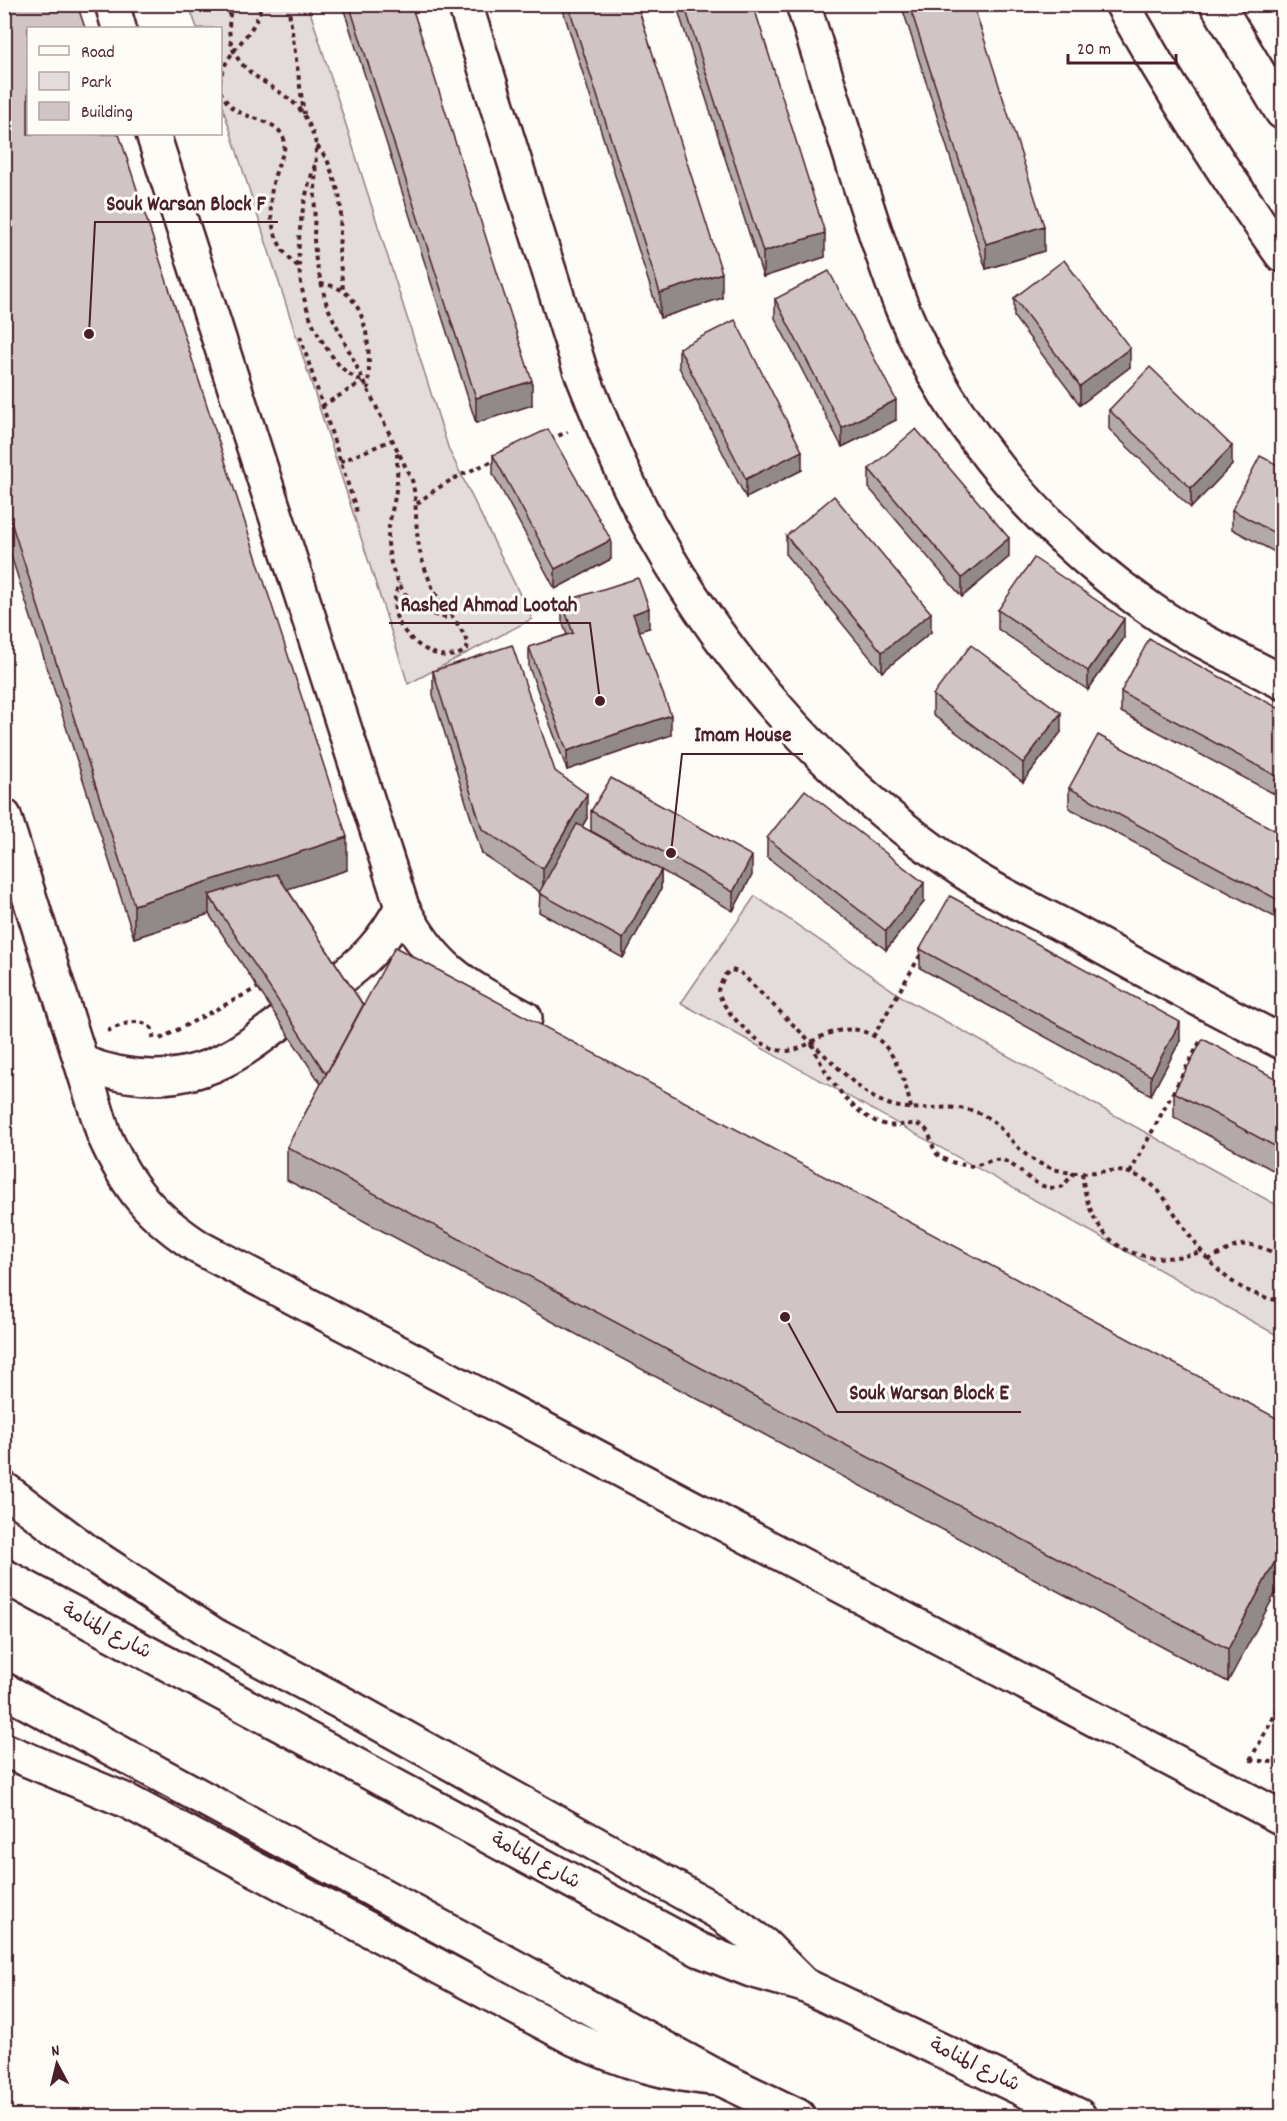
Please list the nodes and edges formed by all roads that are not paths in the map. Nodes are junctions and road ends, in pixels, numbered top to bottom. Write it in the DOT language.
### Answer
graph roads {
  1 [pos="112,4"];
  2 [pos="465,4"];
  3 [pos="803,4"];
  4 [pos="1122,4"];
  5 [pos="1216,4"];
  6 [pos="119,27"];
  7 [pos="1282,112"];
  8 [pos="153,135"];
  9 [pos="1282,255"];
  10 [pos="1282,682"];
  11 [pos="4,816"];
  12 [pos="402,907"];
  13 [pos="335,982"];
  14 [pos="280,1023"];
  15 [pos="548,1031"];
  16 [pos="1282,1042"];
  17 [pos="83,1063"];
  18 [pos="4,1489"];
  19 [pos="4,1576"];
  20 [pos="4,1690"];
  21 [pos="4,1750"];
  22 [pos="1282,1818"];
  23 [pos="804,1984"];
  24 [pos="721,2079"];
  25 [pos="798,2116"];
  26 [pos="1078,2116"];
  1 -- 6 [label="main road"];
  2 -- 16 [label="main road"];
  3 -- 10 [label="main road"];
  4 -- 9 [label="main road"];
  5 -- 7 [label="main road"];
  8 -- 12 [label="main road"];
  11 -- 17 [label="main road"];
  12 -- 13 [label="main road"];
  12 -- 15 [label="main road"];
  14 -- 17 [label="main road"];
  17 -- 22 [label="main road"];
  18 -- 23 [label="main road"];
  19 -- 23 [label="main road, شارع المنامة"];
  20 -- 24 [label="main road"];
  21 -- 24 [label="main road"];
  23 -- 26 [label="main road, شارع المنامة"];
  24 -- 25 [label="main road"];
}
